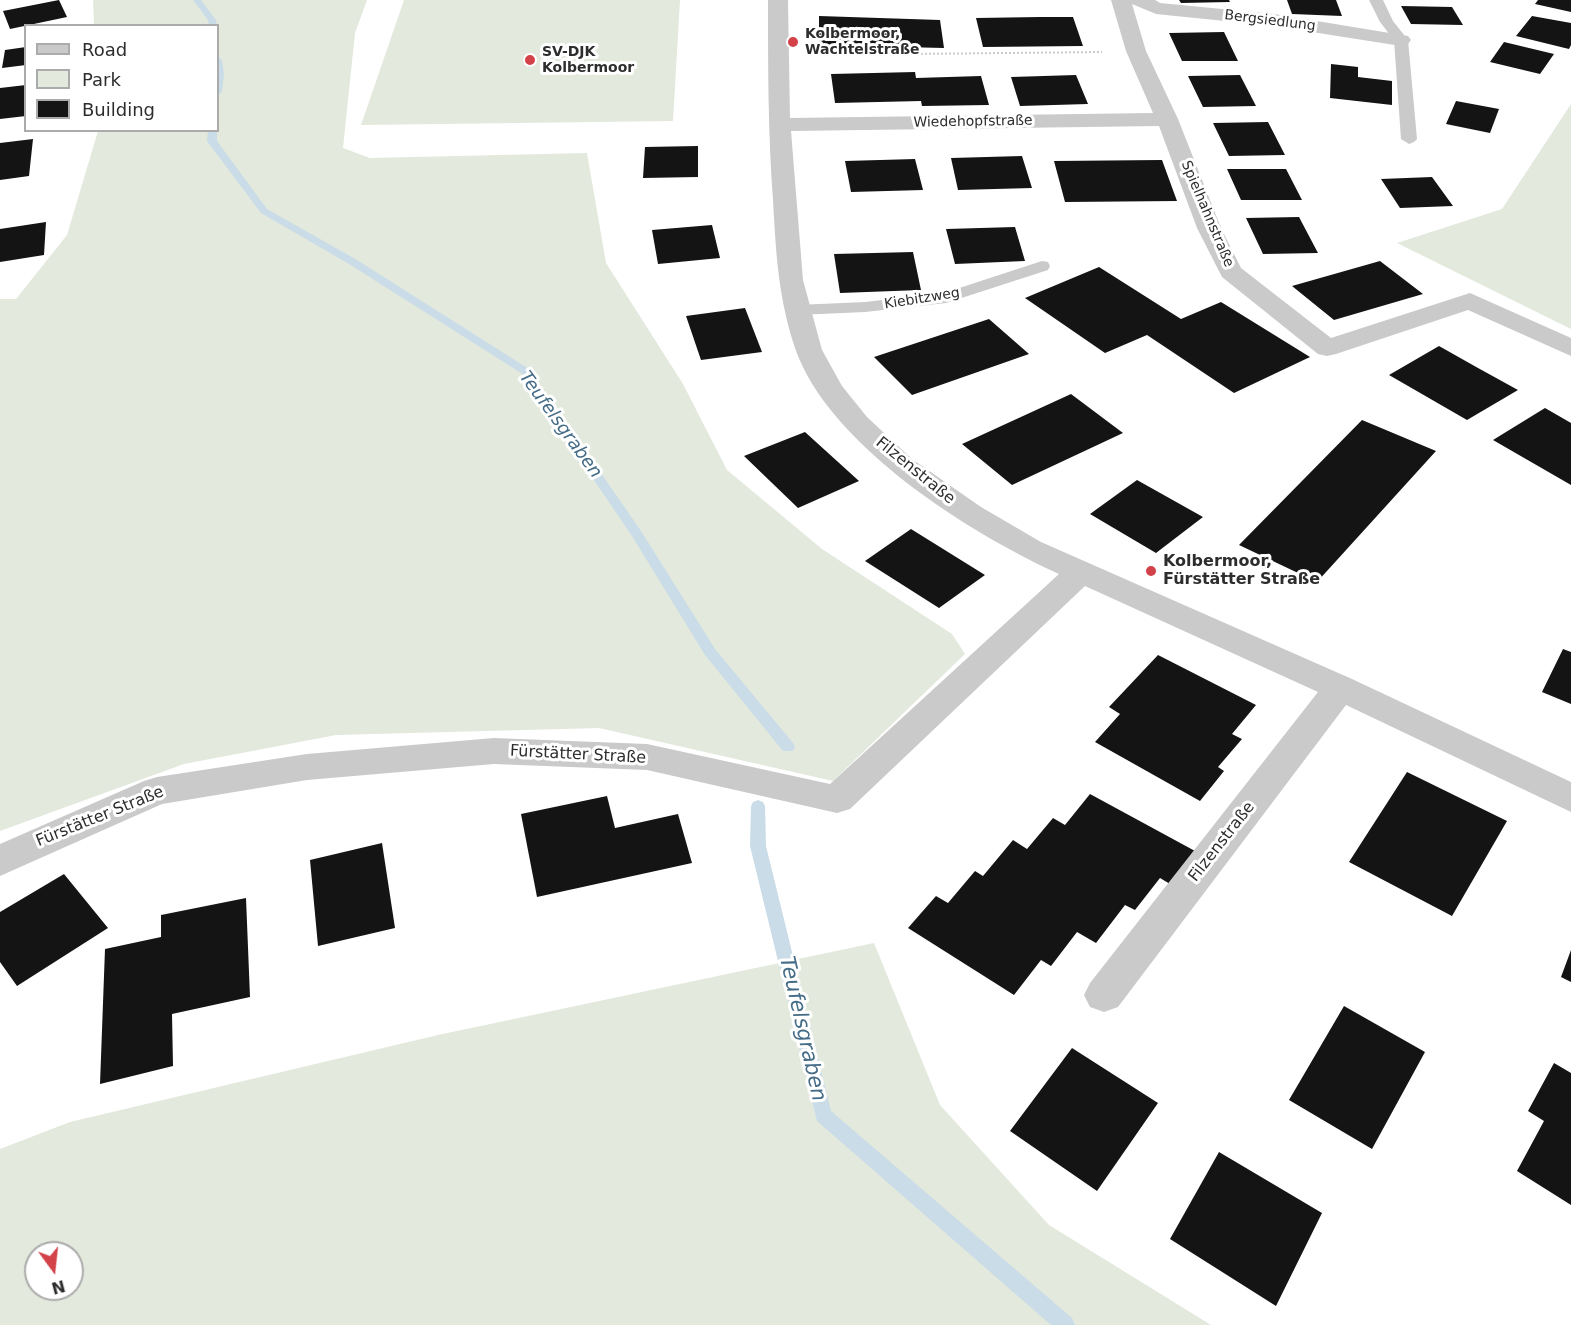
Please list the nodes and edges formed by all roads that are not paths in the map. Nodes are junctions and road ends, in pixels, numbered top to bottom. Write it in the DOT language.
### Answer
graph roads {
  1 [pos="778,0"];
  2 [pos="1120,0"];
  3 [pos="1139,0"];
  4 [pos="1376,0"];
  5 [pos="1401,40"];
  6 [pos="1167,119"];
  7 [pos="779,125"];
  8 [pos="1409,139"];
  9 [pos="1042,266"];
  10 [pos="797,310"];
  11 [pos="1571,348"];
  12 [pos="1080,573"];
  13 [pos="1340,688"];
  14 [pos="1571,798"];
  15 [pos="0,861"];
  16 [pos="1104,995"];
  1 -- 7 [label="street, Filzenstraße"];
  2 -- 6 [label="street, Spielhahnstraße"];
  3 -- 5 [label="street, Bergsiedlung"];
  4 -- 5 [label="lane"];
  5 -- 8 [label="lane"];
  6 -- 7 [label="street, Wiedehopfstraße"];
  6 -- 11 [label="street, Spielhahnstraße"];
  7 -- 10 [label="street, Filzenstraße"];
  9 -- 10 [label="lane, Kiebitzweg"];
  10 -- 12 [label="street, Filzenstraße"];
  12 -- 13 [label="street, Filzenstraße"];
  12 -- 15 [label="street, Fürstätter Straße"];
  13 -- 14 [label="street, Filzenstraße"];
  13 -- 16 [label="street, Filzenstraße"];
}
